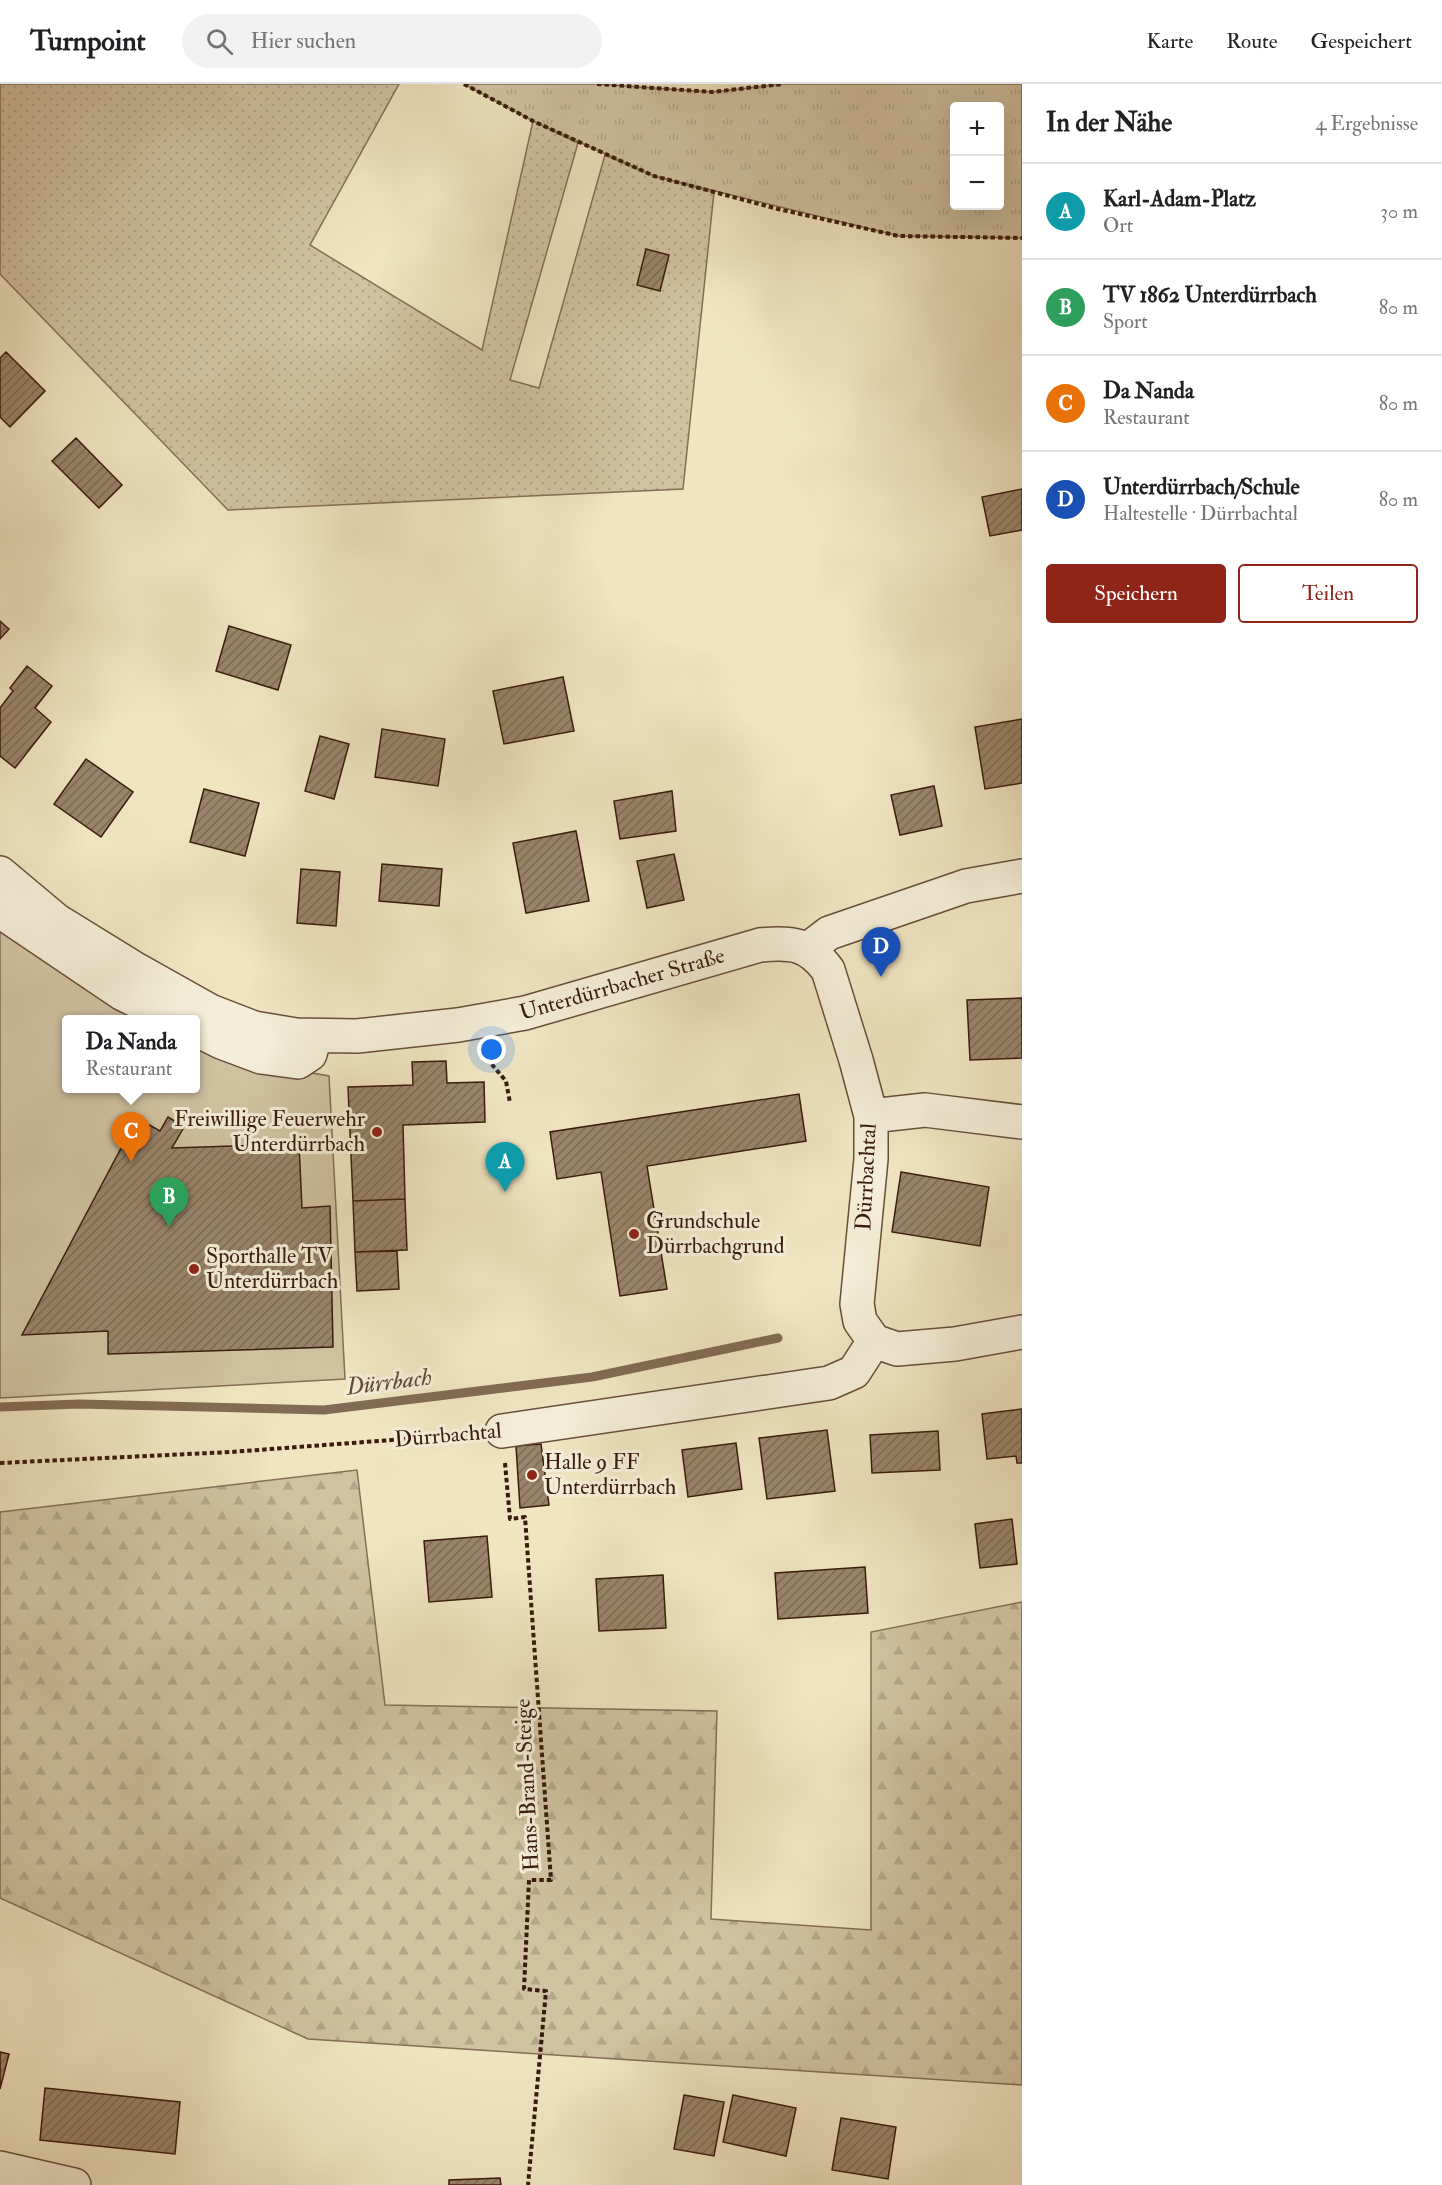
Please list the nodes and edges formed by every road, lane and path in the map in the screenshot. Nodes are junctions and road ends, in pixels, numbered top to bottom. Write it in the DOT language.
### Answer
graph roads {
  1 [pos="464,84"];
  2 [pos="597,84"];
  3 [pos="783,84"];
  4 [pos="1022,238"];
  5 [pos="0,873"];
  6 [pos="1022,876"];
  7 [pos="0,911"];
  8 [pos="808,949"];
  9 [pos="166,1015"];
  10 [pos="458,1025"];
  11 [pos="200,1032"];
  12 [pos="315,1036"];
  13 [pos="510,1103"];
  14 [pos="871,1116"];
  15 [pos="1022,1122"];
  16 [pos="1022,1332"];
  17 [pos="874,1341"];
  18 [pos="502,1431"];
  19 [pos="0,1463"];
  20 [pos="0,2168"];
  21 [pos="74,2185"];
  22 [pos="528,2185"];
  1 -- 4 [label="path"];
  2 -- 3 [label="path"];
  5 -- 12 [label="street, Unterdürrbacher Straße"];
  6 -- 8 [label="street"];
  7 -- 9 [label="street"];
  8 -- 10 [label="street, Unterdürrbacher Straße"];
  8 -- 14 [label="street, Dürrbachtal"];
  10 -- 12 [label="street, Unterdürrbacher Straße"];
  10 -- 13 [label="path"];
  11 -- 12 [label="street"];
  14 -- 15 [label="street"];
  14 -- 17 [label="street, Dürrbachtal"];
  16 -- 17 [label="street"];
  17 -- 18 [label="street, Dürrbachtal"];
  18 -- 19 [label="path, Dürrbachtal"];
  18 -- 22 [label="path, Hans-Brand-Steige"];
  20 -- 21 [label="street"];
}
